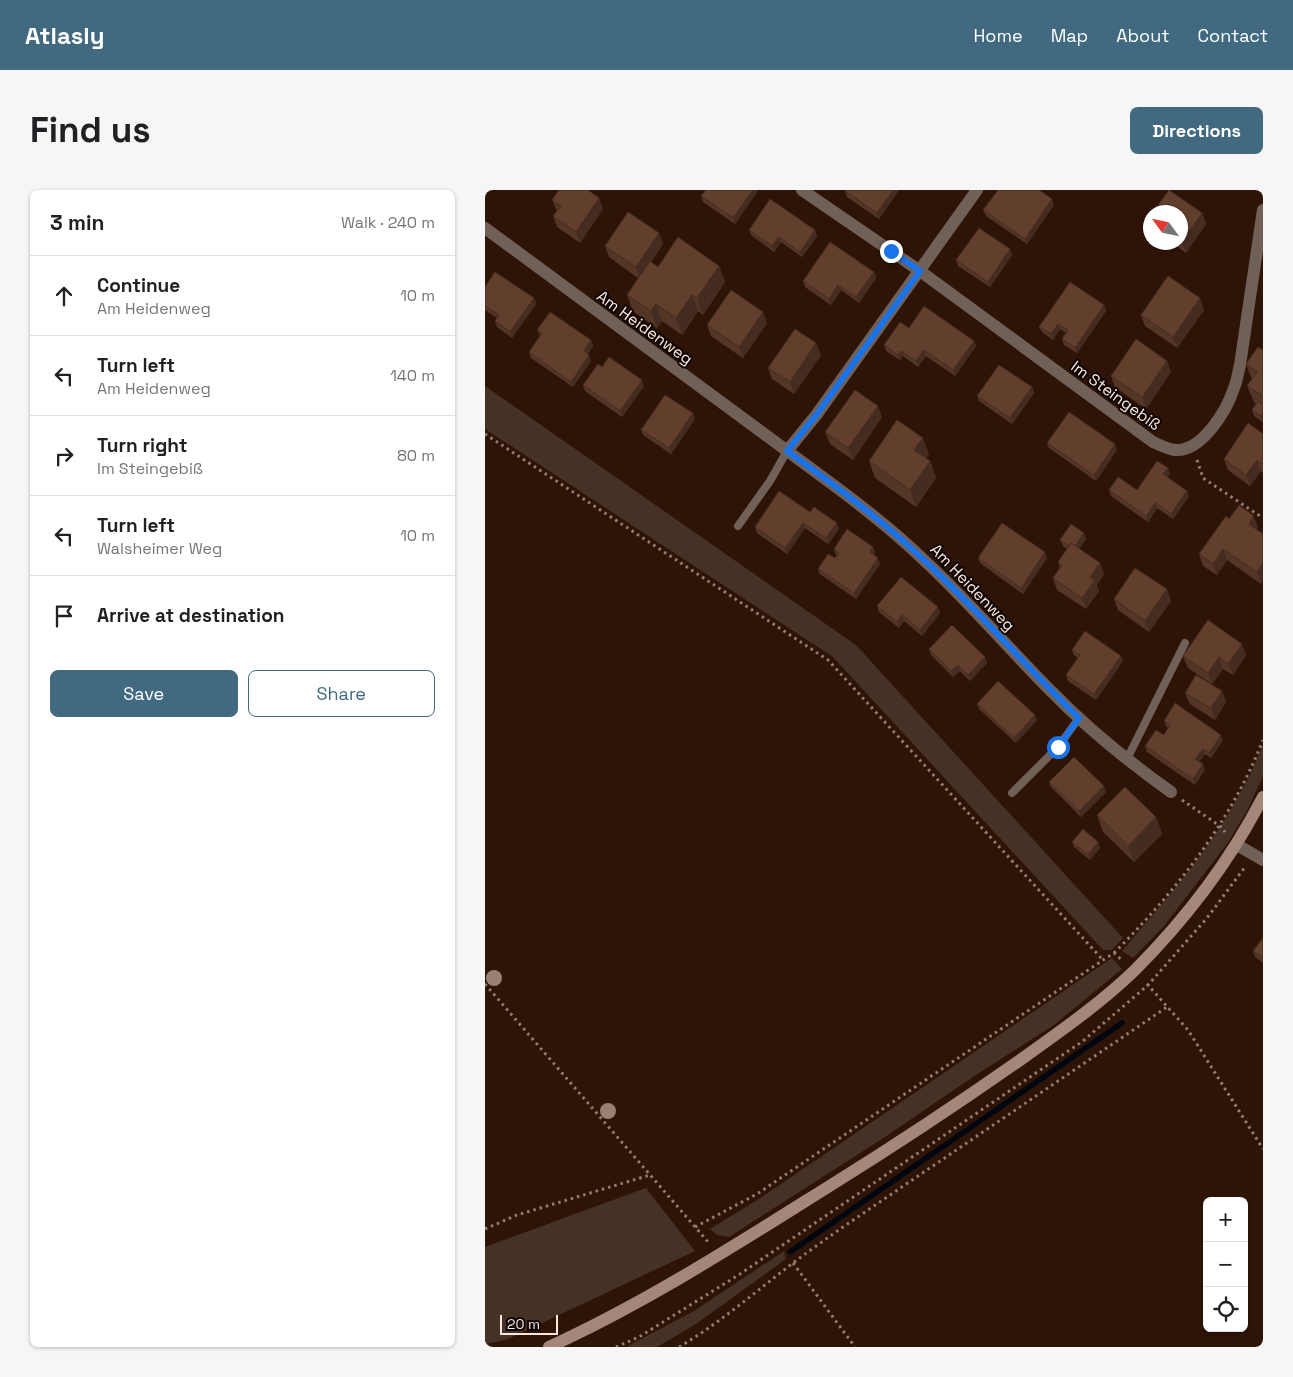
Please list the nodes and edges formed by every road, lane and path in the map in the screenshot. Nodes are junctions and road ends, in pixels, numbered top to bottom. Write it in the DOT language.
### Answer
graph roads {
  1 [pos="802,190"];
  2 [pos="977,190"];
  3 [pos="1263,210"];
  4 [pos="485,228"];
  5 [pos="920,271"];
  6 [pos="485,434"];
  7 [pos="1191,445"];
  8 [pos="787,451"];
  9 [pos="1263,518"];
  10 [pos="738,526"];
  11 [pos="1185,643"];
  12 [pos="1079,718"];
  13 [pos="1263,740"];
  14 [pos="1127,758"];
  15 [pos="1171,792"];
  16 [pos="1011,793"];
  17 [pos="1263,797"];
  18 [pos="1220,826"];
  19 [pos="1237,845"];
  20 [pos="1263,860"];
  21 [pos="1114,954"];
  22 [pos="1103,960"];
  23 [pos="1134,971"];
  24 [pos="485,984"];
  25 [pos="1167,1007"];
  26 [pos="1263,1149"];
  27 [pos="650,1175"];
  28 [pos="695,1227"];
  29 [pos="485,1229"];
  30 [pos="719,1255"];
  31 [pos="793,1263"];
  32 [pos="549,1347"];
  33 [pos="679,1347"];
  34 [pos="855,1347"];
  1 -- 5 [label="street, Im Steingebiß"];
  2 -- 5 [label="street"];
  3 -- 7 [label="street"];
  4 -- 8 [label="street, Am Heidenweg"];
  5 -- 7 [label="street, Im Steingebiß"];
  5 -- 8 [label="street"];
  6 -- 22 [label="path"];
  7 -- 9 [label="path"];
  8 -- 10 [label="lane"];
  8 -- 12 [label="street, Am Heidenweg"];
  11 -- 14 [label="lane"];
  12 -- 14 [label="street, Am Heidenweg"];
  12 -- 16 [label="lane"];
  13 -- 18 [label="path"];
  14 -- 15 [label="street, Am Heidenweg"];
  15 -- 18 [label="path"];
  17 -- 19 [label="street"];
  18 -- 19 [label="path"];
  18 -- 21 [label="path"];
  19 -- 20 [label="street"];
  19 -- 23 [label="street"];
  21 -- 22 [label="path"];
  21 -- 23 [label="path"];
  22 -- 28 [label="path"];
  23 -- 25 [label="path"];
  23 -- 30 [label="street"];
  24 -- 27 [label="path"];
  25 -- 26 [label="path"];
  25 -- 31 [label="path"];
  27 -- 28 [label="path"];
  27 -- 29 [label="path"];
  28 -- 30 [label="path"];
  30 -- 32 [label="street"];
  31 -- 33 [label="path"];
  31 -- 34 [label="path"];
}
